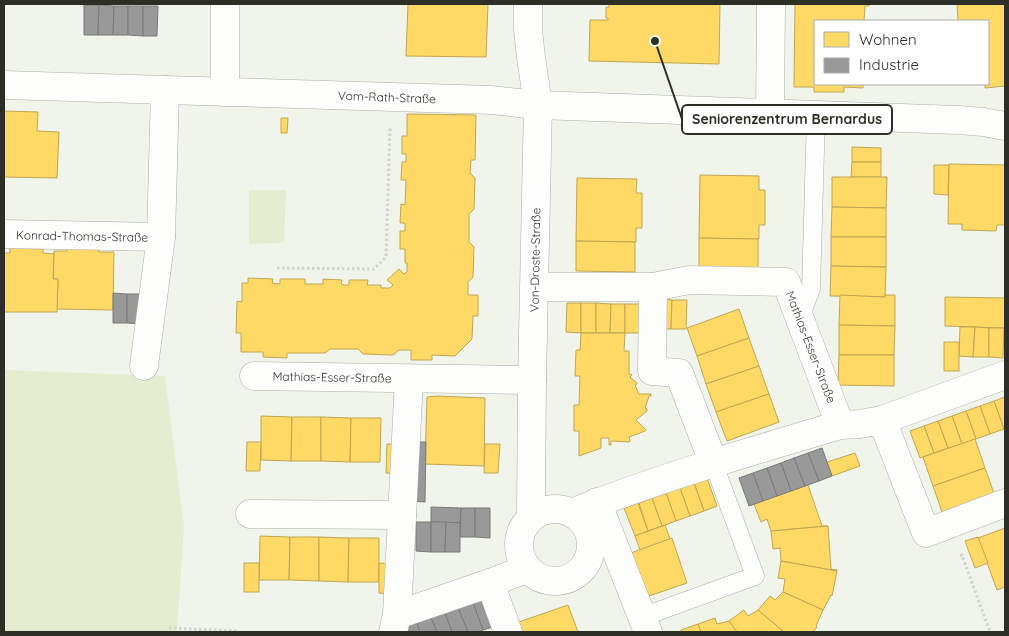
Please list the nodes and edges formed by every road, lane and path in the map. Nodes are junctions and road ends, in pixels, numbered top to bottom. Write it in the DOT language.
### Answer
graph roads {
  1 [pos="226,4"];
  2 [pos="528,4"];
  3 [pos="771,4"];
  4 [pos="4,86"];
  5 [pos="165,90"];
  6 [pos="225,92"];
  7 [pos="391,98"];
  8 [pos="538,105"];
  9 [pos="770,114"];
  10 [pos="816,114"];
  11 [pos="1005,126"];
  12 [pos="4,234"];
  13 [pos="161,237"];
  14 [pos="277,268"];
  15 [pos="534,286"];
  16 [pos="653,286"];
  17 [pos="800,318"];
  18 [pos="144,366"];
  19 [pos="1005,375"];
  20 [pos="254,376"];
  21 [pos="409,378"];
  22 [pos="532,380"];
  23 [pos="882,420"];
  24 [pos="840,425"];
  25 [pos="713,462"];
  26 [pos="598,502"];
  27 [pos="1005,503"];
  28 [pos="571,513"];
  29 [pos="250,514"];
  30 [pos="402,515"];
  31 [pos="531,517"];
  32 [pos="954,558"];
  33 [pos="526,569"];
  34 [pos="490,583"];
  35 [pos="395,623"];
  36 [pos="645,625"];
  37 [pos="169,628"];
  38 [pos="238,632"];
  39 [pos="508,632"];
  40 [pos="990,632"];
  1 -- 6 [label="street"];
  2 -- 8 [label="street, Von-Droste-Straße"];
  3 -- 9 [label="street"];
  4 -- 5 [label="street, Vom-Rath-Straße"];
  5 -- 6 [label="street, Vom-Rath-Straße"];
  5 -- 13 [label="street, Konrad-Thomas-Straße"];
  6 -- 7 [label="street, Vom-Rath-Straße"];
  7 -- 8 [label="street, Vom-Rath-Straße"];
  7 -- 14 [label="path"];
  8 -- 9 [label="street, Vom-Rath-Straße"];
  8 -- 15 [label="street, Von-Droste-Straße"];
  9 -- 10 [label="street, Vom-Rath-Straße"];
  10 -- 11 [label="street, Vom-Rath-Straße"];
  10 -- 17 [label="lane"];
  12 -- 13 [label="street, Konrad-Thomas-Straße"];
  13 -- 18 [label="street, Konrad-Thomas-Straße"];
  15 -- 16 [label="street, Mathias-Esser-Straße"];
  15 -- 22 [label="street, Von-Droste-Straße"];
  16 -- 17 [label="street, Mathias-Esser-Straße"];
  16 -- 25 [label="street"];
  17 -- 24 [label="street, Mathias-Esser-Straße"];
  19 -- 23 [label="street"];
  20 -- 21 [label="street, Mathias-Esser-Straße"];
  21 -- 22 [label="street, Mathias-Esser-Straße"];
  21 -- 30 [label="street, Mathias-Esser-Straße"];
  22 -- 31 [label="street, Von-Droste-Straße"];
  23 -- 24 [label="street"];
  23 -- 27 [label="street"];
  24 -- 25 [label="street"];
  25 -- 26 [label="street"];
  25 -- 36 [label="lane"];
  26 -- 28 [label="street"];
  26 -- 36 [label="street"];
  28 -- 31 [label="street"];
  28 -- 33 [label="street"];
  29 -- 30 [label="street"];
  30 -- 35 [label="street, Mathias-Esser-Straße"];
  31 -- 33 [label="street"];
  32 -- 40 [label="path"];
  33 -- 34 [label="street, Mathias-Esser-Straße"];
  34 -- 35 [label="street, Mathias-Esser-Straße"];
  34 -- 39 [label="street"];
  37 -- 38 [label="path"];
}
